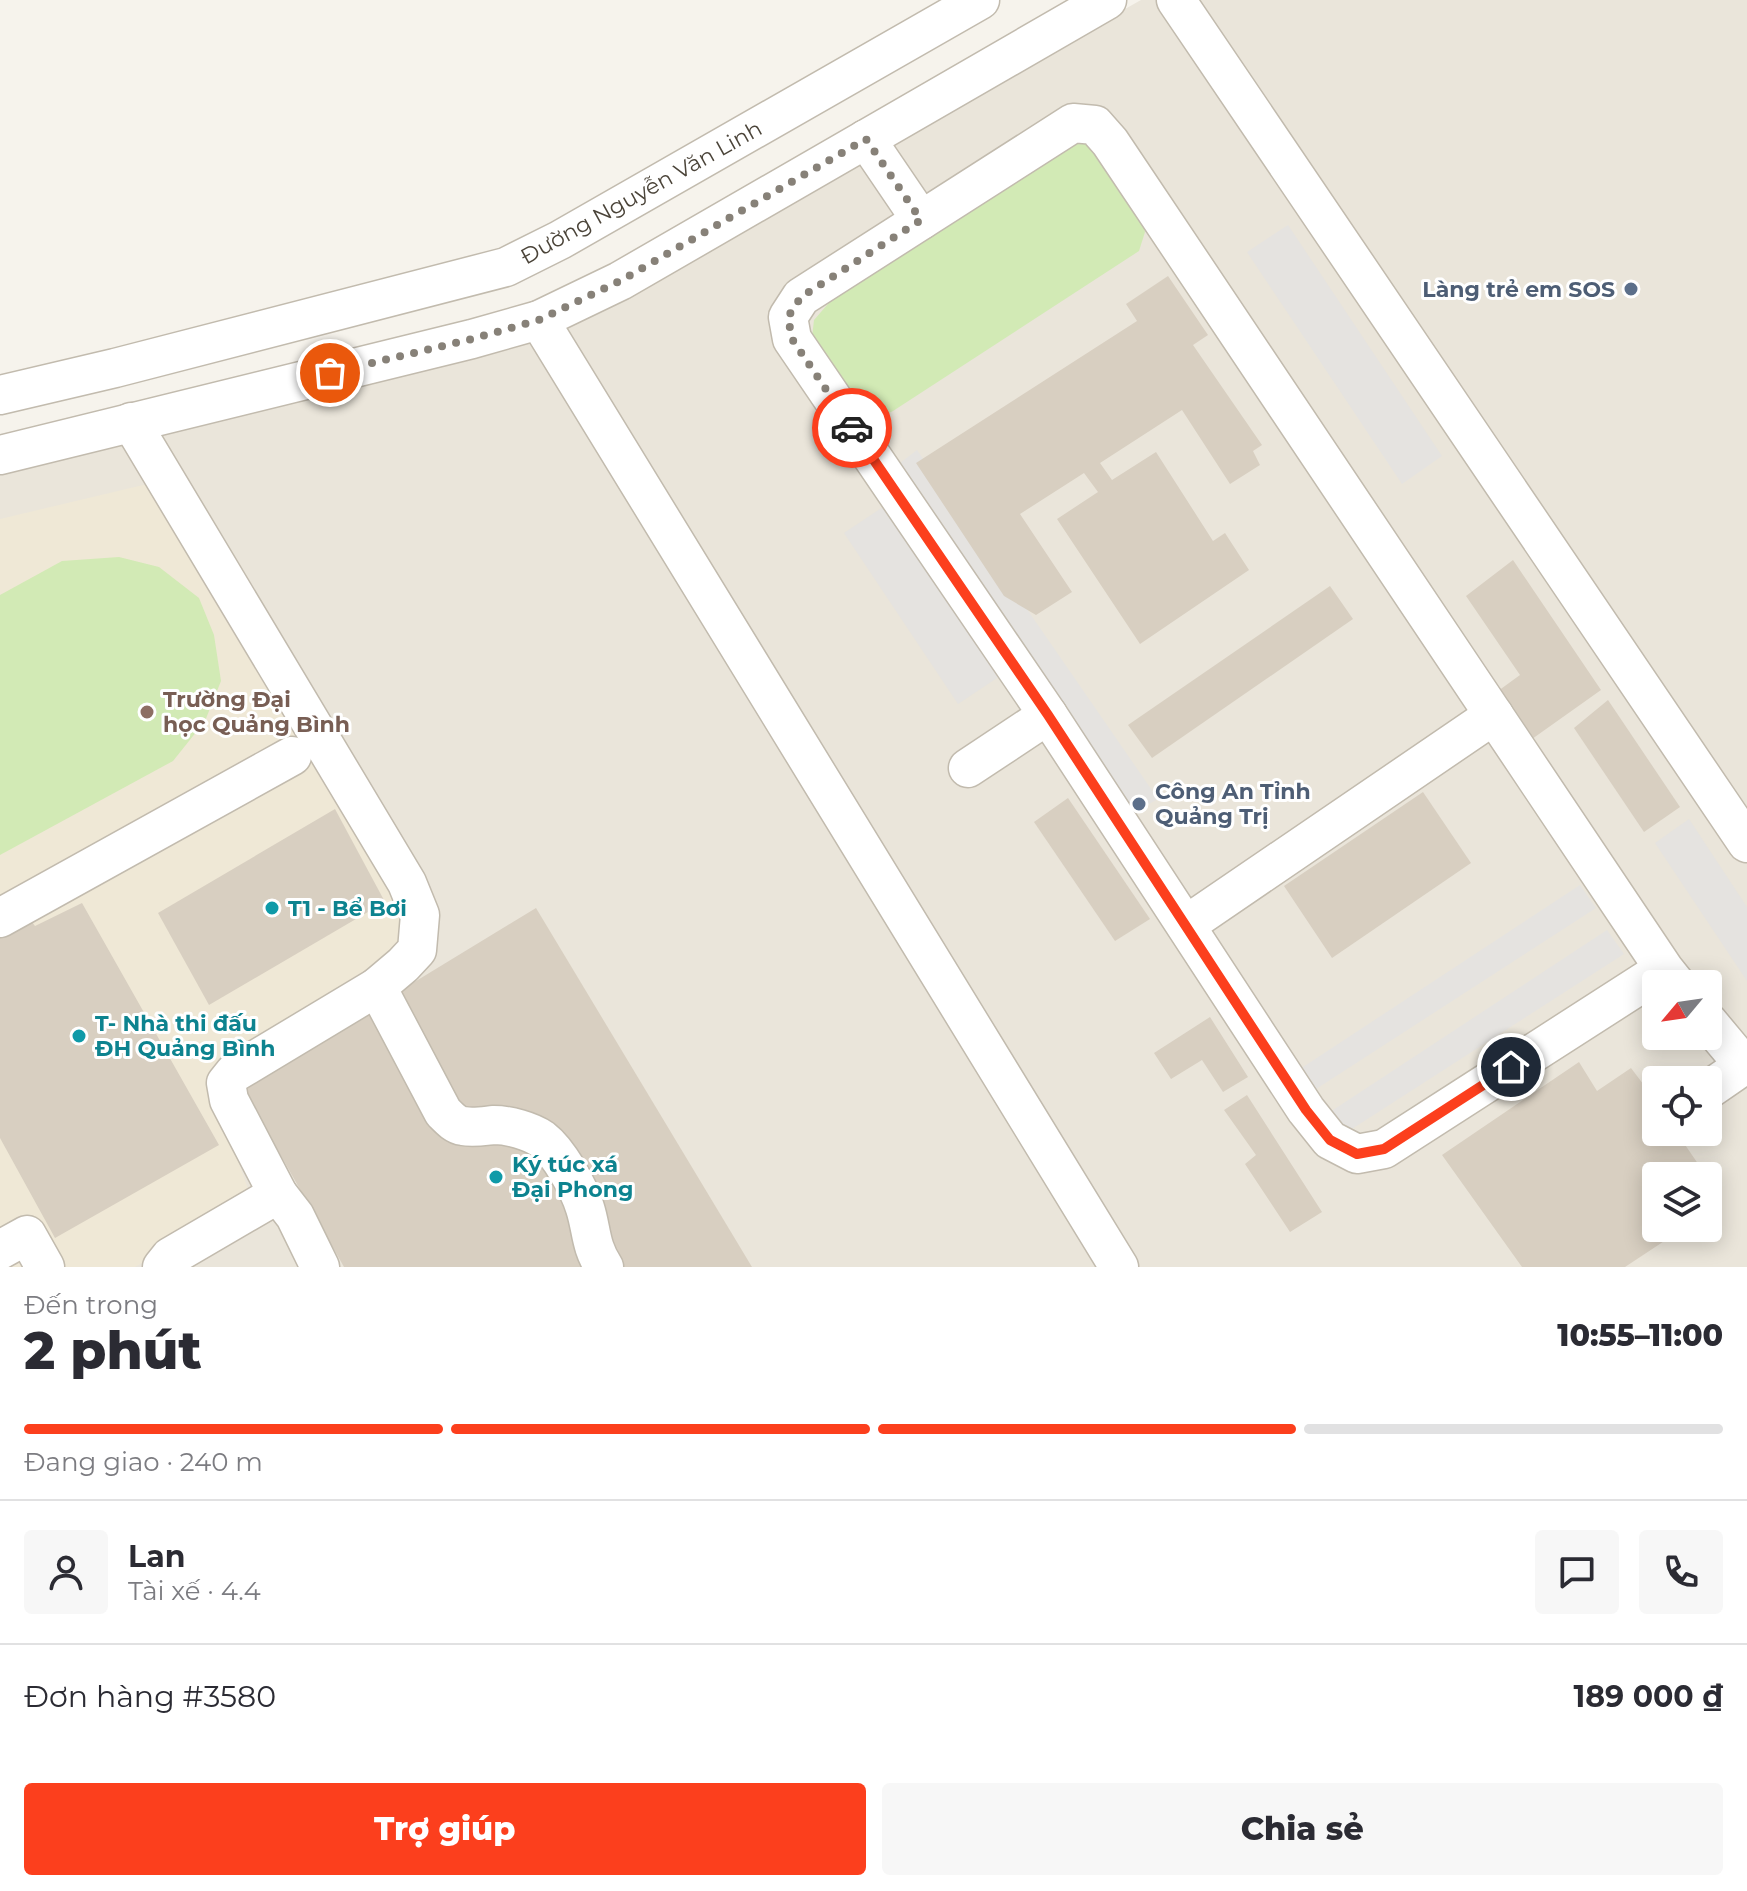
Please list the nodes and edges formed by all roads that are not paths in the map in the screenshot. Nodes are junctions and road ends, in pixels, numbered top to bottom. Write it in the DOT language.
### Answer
graph roads {
  1 [pos="980,0"];
  2 [pos="1107,0"];
  3 [pos="1176,0"];
  4 [pos="866,139"];
  5 [pos="921,220"];
  6 [pos="539,320"];
  7 [pos="0,395"];
  8 [pos="131,422"];
  9 [pos="0,455"];
  10 [pos="1048,715"];
  11 [pos="1494,715"];
  12 [pos="292,756"];
  13 [pos="968,768"];
  14 [pos="1747,843"];
  15 [pos="0,918"];
  16 [pos="1186,925"];
  17 [pos="1666,970"];
  18 [pos="377,987"];
  19 [pos="1642,993"];
  20 [pos="1722,1038"];
  21 [pos="1745,1064"];
  22 [pos="1722,1080"];
  23 [pos="278,1194"];
  24 [pos="0,1250"];
  25 [pos="45,1267"];
  26 [pos="162,1267"];
  27 [pos="320,1267"];
  28 [pos="604,1267"];
  29 [pos="1119,1267"];
  1 -- 7 [label="street, Đường Nguyễn Văn Linh"];
  2 -- 4 [label="street"];
  3 -- 14 [label="street"];
  4 -- 5 [label="street"];
  4 -- 6 [label="street"];
  5 -- 10 [label="street"];
  5 -- 11 [label="street"];
  6 -- 8 [label="street"];
  6 -- 29 [label="street"];
  8 -- 9 [label="street"];
  8 -- 18 [label="street"];
  10 -- 13 [label="street"];
  10 -- 16 [label="street"];
  11 -- 16 [label="street"];
  11 -- 17 [label="street"];
  12 -- 15 [label="street"];
  16 -- 19 [label="street"];
  18 -- 23 [label="street"];
  18 -- 28 [label="street"];
  20 -- 21 [label="street"];
  21 -- 22 [label="street"];
  23 -- 26 [label="street"];
  23 -- 27 [label="street"];
  24 -- 25 [label="street"];
}
